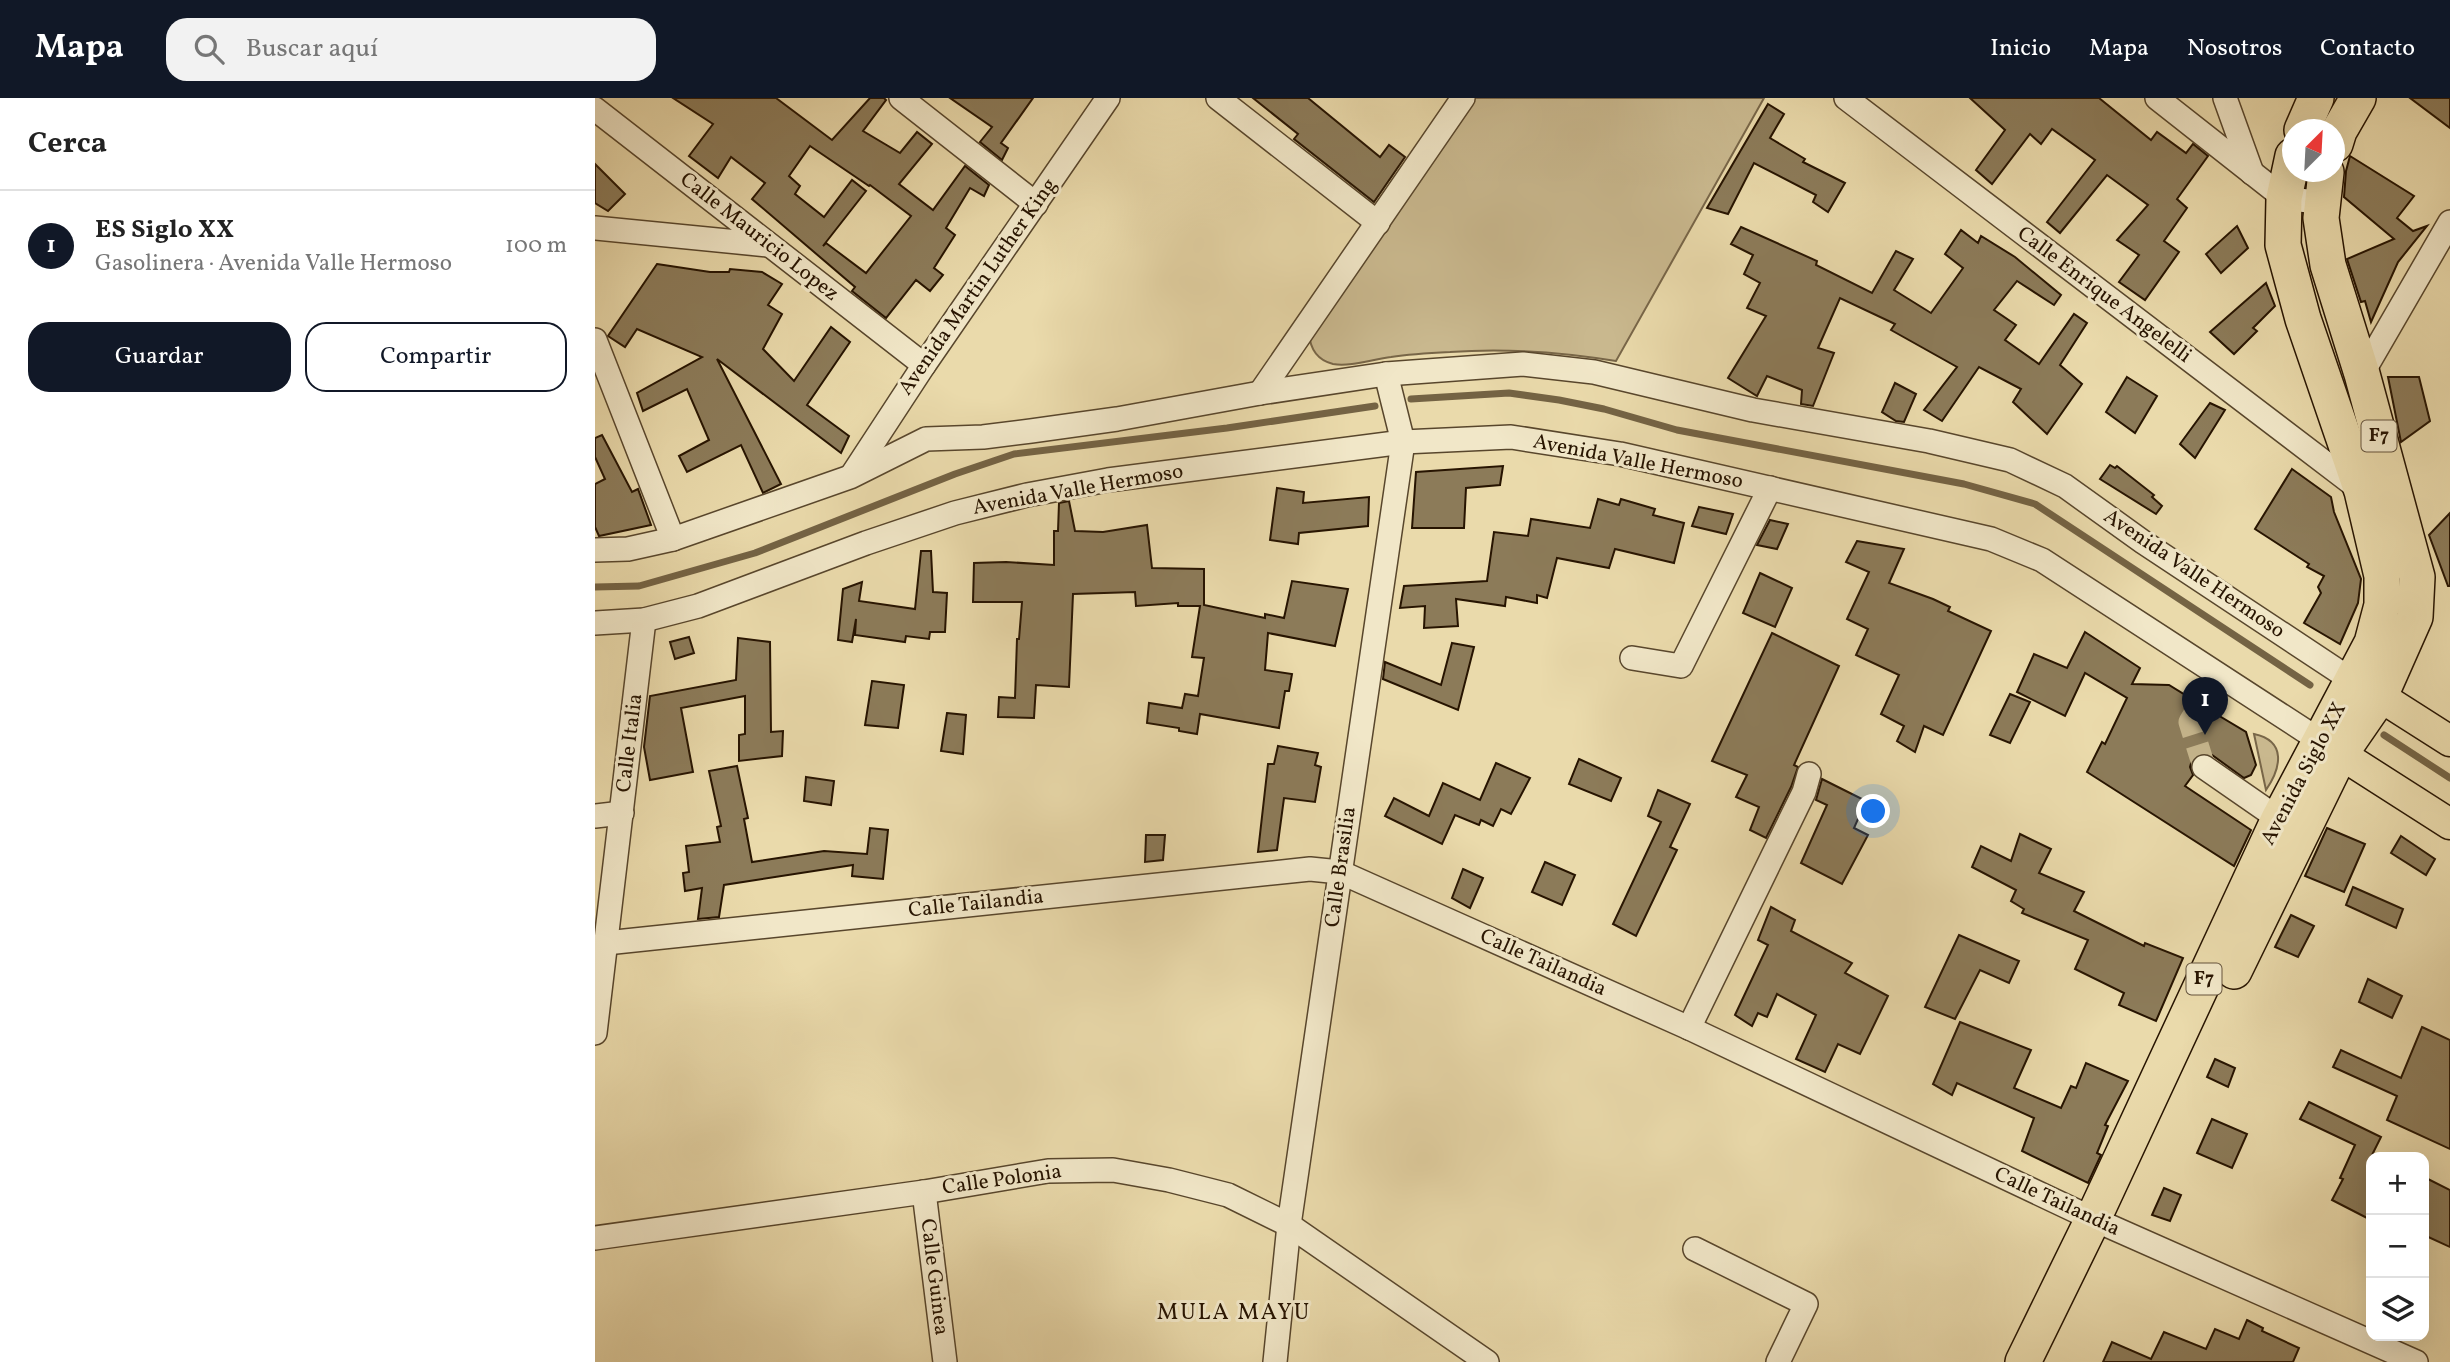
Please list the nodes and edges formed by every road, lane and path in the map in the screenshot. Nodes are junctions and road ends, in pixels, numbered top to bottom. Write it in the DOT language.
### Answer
graph roads {
  1 [pos="901,98"];
  2 [pos="1108,98"];
  3 [pos="1219,98"];
  4 [pos="1463,98"];
  5 [pos="1846,98"];
  6 [pos="2157,98"];
  7 [pos="2225,98"];
  8 [pos="2316,98"];
  9 [pos="2358,98"];
  10 [pos="595,108"];
  11 [pos="2307,119"];
  12 [pos="2345,121"];
  13 [pos="2252,173"];
  14 [pos="2287,182"];
  15 [pos="2324,187"];
  16 [pos="2284,198"];
  17 [pos="1036,204"];
  18 [pos="2450,222"];
  19 [pos="1378,223"];
  20 [pos="595,228"];
  21 [pos="768,245"];
  22 [pos="595,340"];
  23 [pos="924,365"];
  24 [pos="2363,373"];
  25 [pos="1386,374"];
  26 [pos="1261,393"];
  27 [pos="1403,442"];
  28 [pos="850,477"];
  29 [pos="1770,488"];
  30 [pos="2362,491"];
  31 [pos="673,539"];
  32 [pos="595,550"];
  33 [pos="644,620"];
  34 [pos="595,623"];
  35 [pos="1632,658"];
  36 [pos="2219,676"];
  37 [pos="2367,688"];
  38 [pos="2204,699"];
  39 [pos="2450,741"];
  40 [pos="2330,747"];
  41 [pos="2204,767"];
  42 [pos="1809,774"];
  43 [pos="622,813"];
  44 [pos="595,816"];
  45 [pos="2279,819"];
  46 [pos="2450,824"];
  47 [pos="1340,872"];
  48 [pos="607,943"];
  49 [pos="596,1020"];
  50 [pos="1689,1028"];
  51 [pos="923,1192"];
  52 [pos="2101,1223"];
  53 [pos="1289,1225"];
  54 [pos="595,1238"];
  55 [pos="1695,1250"];
  56 [pos="2374,1353"];
  57 [pos="945,1362"];
  58 [pos="1275,1362"];
  59 [pos="1487,1362"];
  60 [pos="1778,1362"];
  61 [pos="2023,1362"];
  62 [pos="2046,1362"];
  63 [pos="2416,1362"];
  1 -- 17 [label="street"];
  2 -- 17 [label="street, Avenida Martin Luther King"];
  3 -- 19 [label="street"];
  4 -- 19 [label="street"];
  5 -- 30 [label="street, Calle Enrique Angelelli"];
  6 -- 13 [label="street"];
  7 -- 13 [label="street"];
  8 -- 11 [label="highway"];
  9 -- 12 [label="highway"];
  10 -- 21 [label="street, Calle Mauricio Lopez"];
  13 -- 16 [label="street"];
  14 -- 16 [label="highway, Avenida Siglo XX / F7"];
  15 -- 16 [label="street"];
  15 -- 24 [label="highway, Avenida Siglo XX / F7"];
  16 -- 30 [label="highway, Avenida Siglo XX / F7"];
  17 -- 23 [label="street, Avenida Martin Luther King"];
  18 -- 24 [label="street"];
  19 -- 26 [label="street"];
  20 -- 21 [label="street"];
  21 -- 23 [label="street, Calle Mauricio Lopez"];
  22 -- 31 [label="street"];
  23 -- 28 [label="street, Avenida Martin Luther King"];
  24 -- 37 [label="highway, Avenida Siglo XX / F7"];
  25 -- 26 [label="street, Avenida Valle Hermoso"];
  25 -- 27 [label="street, Calle Brasilia"];
  25 -- 37 [label="street, Avenida Valle Hermoso"];
  26 -- 28 [label="street"];
  27 -- 29 [label="street, Avenida Valle Hermoso"];
  27 -- 33 [label="street, Avenida Valle Hermoso"];
  27 -- 47 [label="street, Calle Brasilia"];
  28 -- 31 [label="street"];
  29 -- 35 [label="street"];
  29 -- 36 [label="street, Avenida Valle Hermoso"];
  30 -- 37 [label="highway, Avenida Siglo XX / F7"];
  31 -- 32 [label="street"];
  33 -- 34 [label="street, Avenida Valle Hermoso"];
  33 -- 43 [label="street, Calle Italia"];
  36 -- 38 [label="street"];
  36 -- 40 [label="street, Avenida Valle Hermoso"];
  37 -- 39 [label="main road, Avenida Valle Hermoso"];
  37 -- 40 [label="highway, Avenida Siglo XX / F7"];
  40 -- 45 [label="highway, Avenida Siglo XX / F7"];
  40 -- 46 [label="main road, Avenida Valle Hermoso"];
  40 -- 52 [label="highway, Avenida Siglo XX / F7"];
  41 -- 45 [label="street"];
  42 -- 50 [label="street"];
  43 -- 44 [label="street"];
  43 -- 48 [label="street, Calle Italia"];
  45 -- 52 [label="highway, Avenida Siglo XX / F7"];
  47 -- 48 [label="street, Calle Tailandia"];
  47 -- 50 [label="street, Calle Tailandia"];
  47 -- 53 [label="street, Calle Brasilia"];
  48 -- 49 [label="street, Calle Italia"];
  50 -- 52 [label="street, Calle Tailandia"];
  51 -- 53 [label="street, Calle Polonia"];
  51 -- 54 [label="street, Calle Polonia"];
  51 -- 57 [label="street, Calle Guinea"];
  52 -- 56 [label="street, Calle Tailandia"];
  52 -- 61 [label="highway, Avenida Siglo XX / F7"];
  52 -- 62 [label="highway, Avenida Siglo XX / F7"];
  53 -- 58 [label="street, Calle Brasilia"];
  53 -- 59 [label="street, Calle Polonia"];
  55 -- 60 [label="street"];
  56 -- 63 [label="street, Calle Tailandia"];
}
